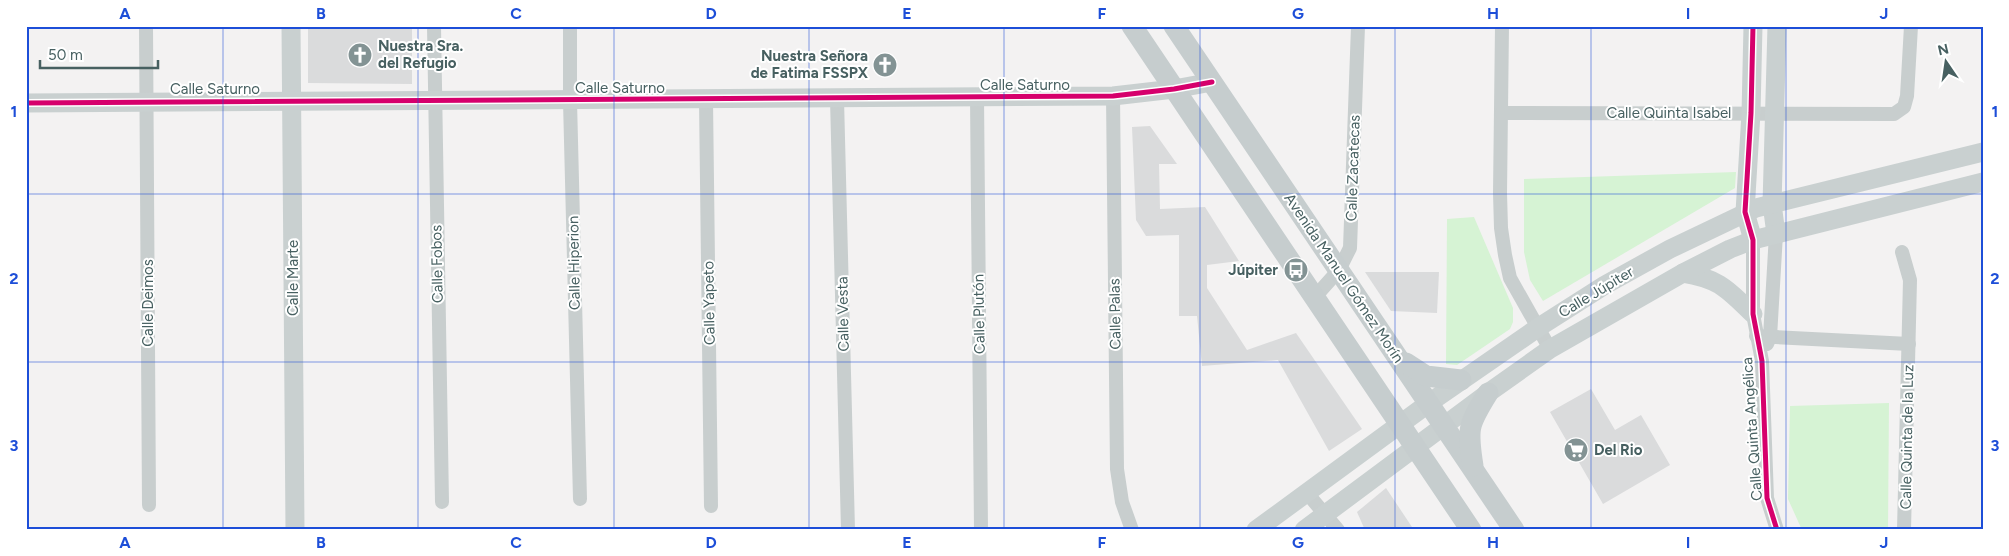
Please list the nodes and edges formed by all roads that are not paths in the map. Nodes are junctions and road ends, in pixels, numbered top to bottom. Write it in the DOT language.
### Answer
graph roads {
  1 [pos="146,26"];
  2 [pos="291,26"];
  3 [pos="434,26"];
  4 [pos="570,26"];
  5 [pos="1132,26"];
  6 [pos="1174,26"];
  7 [pos="1358,26"];
  8 [pos="1502,26"];
  9 [pos="1753,26"];
  10 [pos="1777,26"];
  11 [pos="1911,26"];
  12 [pos="1212,82"];
  13 [pos="1174,89"];
  14 [pos="1113,96"];
  15 [pos="976,98"];
  16 [pos="837,99"];
  17 [pos="434,100"];
  18 [pos="706,100"];
  19 [pos="292,101"];
  20 [pos="570,101"];
  21 [pos="146,102"];
  22 [pos="26,103"];
  23 [pos="1502,112"];
  24 [pos="1775,113"];
  25 [pos="1751,114"];
  26 [pos="1983,152"];
  27 [pos="1983,182"];
  28 [pos="1772,204"];
  29 [pos="1745,212"];
  30 [pos="1776,234"];
  31 [pos="1753,240"];
  32 [pos="1902,252"];
  33 [pos="1339,270"];
  34 [pos="1683,273"];
  35 [pos="1314,298"];
  36 [pos="1753,314"];
  37 [pos="1539,327"];
  38 [pos="1763,336"];
  39 [pos="1909,344"];
  40 [pos="1550,349"];
  41 [pos="1397,356"];
  42 [pos="1461,380"];
  43 [pos="1488,393"];
  44 [pos="1429,404"];
  45 [pos="1399,426"];
  46 [pos="1444,426"];
  47 [pos="1415,448"];
  48 [pos="1474,471"];
  49 [pos="1307,493"];
  50 [pos="580,500"];
  51 [pos="442,502"];
  52 [pos="150,505"];
  53 [pos="711,506"];
  54 [pos="1326,514"];
  55 [pos="295,530"];
  56 [pos="848,530"];
  57 [pos="981,530"];
  58 [pos="1132,530"];
  59 [pos="1256,530"];
  60 [pos="1304,530"];
  61 [pos="1338,530"];
  62 [pos="1471,530"];
  63 [pos="1514,530"];
  64 [pos="1777,530"];
  65 [pos="1904,530"];
  1 -- 21 [label="street"];
  2 -- 19 [label="street, Calle Marte"];
  3 -- 17 [label="street, Calle Fobos"];
  4 -- 20 [label="street, Calle Hiperion"];
  5 -- 13 [label="main road"];
  6 -- 12 [label="main road, Avenida Manuel Gómez Morín"];
  7 -- 33 [label="street, Calle Zacatecas"];
  8 -- 23 [label="street"];
  9 -- 25 [label="street, Calle Quinta Angélica"];
  10 -- 24 [label="street, Calle Quinta Angélica"];
  11 -- 24 [label="street, Calle Quinta Isabel"];
  12 -- 13 [label="street, Calle Saturno"];
  12 -- 33 [label="main road, Avenida Manuel Gómez Morín"];
  13 -- 14 [label="street, Calle Saturno"];
  13 -- 35 [label="main road"];
  14 -- 15 [label="street, Calle Saturno"];
  14 -- 58 [label="street, Calle Palas"];
  15 -- 16 [label="street, Calle Saturno"];
  15 -- 57 [label="street, Calle Plutón"];
  16 -- 18 [label="street, Calle Saturno"];
  16 -- 56 [label="street, Calle Vesta"];
  17 -- 19 [label="street, Calle Saturno"];
  17 -- 20 [label="street, Calle Saturno"];
  17 -- 51 [label="street, Calle Fobos"];
  18 -- 20 [label="street, Calle Saturno"];
  18 -- 53 [label="street, Calle Yapeto"];
  19 -- 21 [label="street, Calle Saturno"];
  19 -- 55 [label="street, Calle Marte"];
  20 -- 50 [label="street, Calle Hiperion"];
  21 -- 22 [label="street, Calle Saturno"];
  21 -- 52 [label="street, Calle Deimos"];
  23 -- 25 [label="street, Calle Quinta Isabel"];
  23 -- 37 [label="street"];
  24 -- 25 [label="street, Calle Quinta Isabel"];
  24 -- 28 [label="street, Calle Quinta Angélica"];
  25 -- 29 [label="street, Calle Quinta Angélica"];
  26 -- 28 [label="street, Calle Júpiter"];
  27 -- 30 [label="street, Calle Júpiter"];
  28 -- 29 [label="street, Calle Júpiter"];
  28 -- 30 [label="street, Calle Quinta Angélica"];
  29 -- 31 [label="street, Calle Quinta Angélica"];
  29 -- 37 [label="street, Calle Júpiter"];
  30 -- 31 [label="street, Calle Júpiter"];
  30 -- 38 [label="street, Calle Quinta Angélica"];
  31 -- 34 [label="street, Calle Júpiter"];
  31 -- 36 [label="street, Calle Quinta Angélica"];
  32 -- 39 [label="street, Calle Quinta de la Luz"];
  33 -- 35 [label="street, Calle Zacatecas"];
  33 -- 41 [label="main road, Avenida Manuel Gómez Morín"];
  34 -- 36 [label="street"];
  34 -- 40 [label="street, Calle Júpiter"];
  35 -- 45 [label="main road"];
  36 -- 38 [label="street, Calle Quinta Angélica"];
  37 -- 40 [label="street"];
  37 -- 42 [label="street, Calle Júpiter"];
  38 -- 39 [label="street, Calle Quinta de la Luz"];
  38 -- 64 [label="street, Calle Quinta Angélica"];
  39 -- 65 [label="street, Calle Quinta de la Luz"];
  40 -- 43 [label="street, Calle Júpiter"];
  41 -- 42 [label="main road"];
  41 -- 44 [label="main road, Avenida Manuel Gómez Morín"];
  42 -- 44 [label="street, Calle Júpiter"];
  43 -- 46 [label="street, Calle Júpiter"];
  43 -- 48 [label="main road"];
  44 -- 45 [label="street, Calle Júpiter"];
  44 -- 46 [label="main road, Avenida Manuel Gómez Morín"];
  45 -- 47 [label="main road"];
  45 -- 49 [label="street, Calle Júpiter"];
  46 -- 47 [label="street, Calle Júpiter"];
  46 -- 48 [label="main road, Avenida Manuel Gómez Morín"];
  47 -- 54 [label="street, Calle Júpiter"];
  47 -- 62 [label="main road"];
  48 -- 63 [label="main road, Avenida Manuel Gómez Morín"];
  49 -- 54 [label="street"];
  49 -- 59 [label="street, Calle Júpiter"];
  54 -- 60 [label="street, Calle Júpiter"];
  54 -- 61 [label="street"];
}
